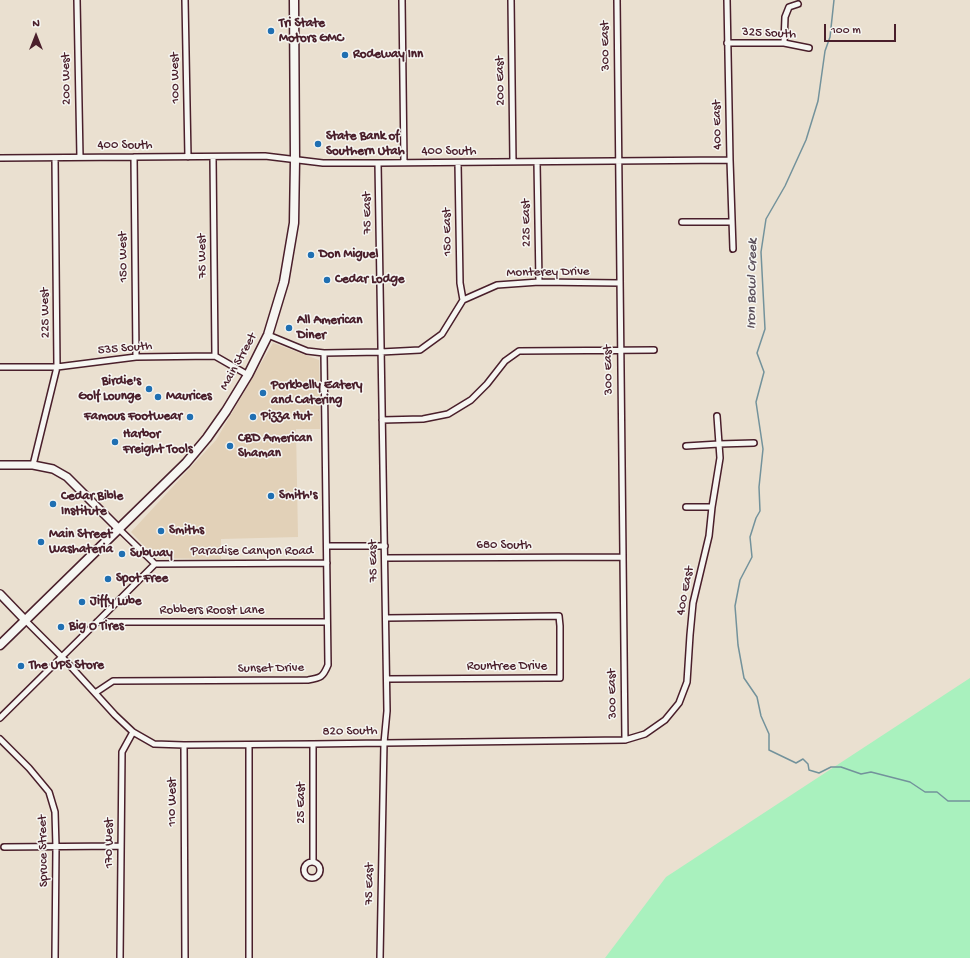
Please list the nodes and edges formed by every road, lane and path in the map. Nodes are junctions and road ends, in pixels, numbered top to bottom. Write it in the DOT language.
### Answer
graph roads {
  1 [pos="77,0"];
  2 [pos="185,0"];
  3 [pos="294,0"];
  4 [pos="402,0"];
  5 [pos="511,0"];
  6 [pos="617,0"];
  7 [pos="727,0"];
  8 [pos="798,4"];
  9 [pos="727,43"];
  10 [pos="784,43"];
  11 [pos="809,48"];
  12 [pos="80,157"];
  13 [pos="134,157"];
  14 [pos="188,157"];
  15 [pos="213,157"];
  16 [pos="0,158"];
  17 [pos="55,158"];
  18 [pos="295,160"];
  19 [pos="730,160"];
  20 [pos="618,161"];
  21 [pos="513,162"];
  22 [pos="537,162"];
  23 [pos="378,163"];
  24 [pos="404,163"];
  25 [pos="458,163"];
  26 [pos="682,222"];
  27 [pos="731,222"];
  28 [pos="733,249"];
  29 [pos="539,282"];
  30 [pos="620,283"];
  31 [pos="463,300"];
  32 [pos="268,335"];
  33 [pos="620,350"];
  34 [pos="654,350"];
  35 [pos="381,352"];
  36 [pos="324,353"];
  37 [pos="215,356"];
  38 [pos="136,357"];
  39 [pos="0,367"];
  40 [pos="57,367"];
  41 [pos="248,375"];
  42 [pos="717,416"];
  43 [pos="382,420"];
  44 [pos="754,443"];
  45 [pos="719,444"];
  46 [pos="686,446"];
  47 [pos="33,465"];
  48 [pos="0,466"];
  49 [pos="686,507"];
  50 [pos="712,507"];
  51 [pos="119,529"];
  52 [pos="327,546"];
  53 [pos="385,546"];
  54 [pos="623,556"];
  55 [pos="385,558"];
  56 [pos="327,563"];
  57 [pos="154,564"];
  58 [pos="0,594"];
  59 [pos="386,618"];
  60 [pos="25,620"];
  61 [pos="97,622"];
  62 [pos="327,622"];
  63 [pos="0,645"];
  64 [pos="62,657"];
  65 [pos="387,679"];
  66 [pos="95,693"];
  67 [pos="0,718"];
  68 [pos="133,732"];
  69 [pos="0,740"];
  70 [pos="625,740"];
  71 [pos="384,743"];
  72 [pos="313,744"];
  73 [pos="184,745"];
  74 [pos="249,745"];
  75 [pos="121,846"];
  76 [pos="4,847"];
  77 [pos="56,847"];
  78 [pos="313,862"];
  79 [pos="55,958"];
  80 [pos="120,958"];
  81 [pos="185,958"];
  82 [pos="249,958"];
  83 [pos="380,958"];
  1 -- 12 [label="street, 200 West"];
  2 -- 14 [label="street, 100 West"];
  3 -- 18 [label="main road, Main Street"];
  4 -- 24 [label="street"];
  5 -- 21 [label="street, 200 East"];
  6 -- 20 [label="street, 300 East"];
  7 -- 9 [label="street, 400 East"];
  8 -- 10 [label="street"];
  9 -- 10 [label="street, 325 South"];
  9 -- 19 [label="street, 400 East"];
  10 -- 11 [label="street, 325 South"];
  12 -- 13 [label="street, 400 South"];
  12 -- 17 [label="street, 400 South"];
  13 -- 14 [label="street, 400 South"];
  13 -- 38 [label="street, 150 West"];
  14 -- 15 [label="street, 400 South"];
  15 -- 18 [label="street, 400 South"];
  15 -- 37 [label="street, 75 West"];
  16 -- 17 [label="street, 400 South"];
  17 -- 40 [label="street, 225 West"];
  18 -- 23 [label="street, 400 South"];
  18 -- 32 [label="main road, Main Street"];
  19 -- 20 [label="street, 400 South"];
  19 -- 27 [label="street, 400 East"];
  20 -- 22 [label="street, 400 South"];
  20 -- 30 [label="street, 300 East"];
  21 -- 22 [label="street, 400 South"];
  21 -- 25 [label="street, 400 South"];
  22 -- 29 [label="street, 225 East"];
  23 -- 24 [label="street, 400 South"];
  23 -- 35 [label="street, 75 East"];
  24 -- 25 [label="street, 400 South"];
  25 -- 31 [label="street, 150 East"];
  26 -- 27 [label="street"];
  27 -- 28 [label="street, 400 East"];
  29 -- 30 [label="street, Monterey Drive"];
  29 -- 31 [label="street, Monterey Drive"];
  30 -- 33 [label="street, 300 East"];
  31 -- 35 [label="street"];
  32 -- 36 [label="street"];
  32 -- 41 [label="main road, Main Street"];
  33 -- 34 [label="street"];
  33 -- 43 [label="street"];
  33 -- 54 [label="street, 300 East"];
  35 -- 36 [label="street"];
  35 -- 43 [label="street, 75 East"];
  36 -- 52 [label="street, Sunset Drive"];
  37 -- 38 [label="street, 535 South"];
  37 -- 41 [label="street"];
  38 -- 40 [label="street, 535 South"];
  39 -- 40 [label="street, 535 South"];
  40 -- 47 [label="street, 225 West"];
  41 -- 51 [label="main road, Main Street"];
  42 -- 45 [label="street, 400 East"];
  43 -- 53 [label="street, 75 East"];
  44 -- 45 [label="street"];
  45 -- 46 [label="street"];
  45 -- 50 [label="street, 400 East"];
  47 -- 48 [label="main road"];
  47 -- 51 [label="main road"];
  49 -- 50 [label="street"];
  50 -- 70 [label="street, 400 East"];
  51 -- 57 [label="street"];
  51 -- 60 [label="main road, Main Street"];
  52 -- 53 [label="street"];
  52 -- 56 [label="street, Sunset Drive"];
  53 -- 55 [label="street, 75 East"];
  54 -- 55 [label="street, 680 South"];
  54 -- 70 [label="street, 300 East"];
  55 -- 59 [label="street, 75 East"];
  56 -- 57 [label="street, Paradise Canyon Road"];
  56 -- 62 [label="street, Sunset Drive"];
  57 -- 61 [label="street"];
  58 -- 60 [label="main road"];
  59 -- 65 [label="street, 75 East"];
  59 -- 65 [label="street, Rountree Drive"];
  60 -- 63 [label="main road, Main Street"];
  60 -- 64 [label="street"];
  61 -- 62 [label="street, Robbers Roost Lane"];
  61 -- 64 [label="street"];
  62 -- 66 [label="street, Sunset Drive"];
  64 -- 66 [label="street"];
  64 -- 67 [label="street"];
  65 -- 71 [label="street, 75 East"];
  66 -- 68 [label="street, 820 South"];
  68 -- 73 [label="street, 820 South"];
  68 -- 75 [label="street, 170 West"];
  69 -- 77 [label="street, Spruce Street"];
  70 -- 71 [label="street, 820 South"];
  71 -- 72 [label="street, 820 South"];
  71 -- 83 [label="street, 75 East"];
  72 -- 74 [label="street, 820 South"];
  72 -- 78 [label="street, 25 East"];
  73 -- 74 [label="street, 820 South"];
  73 -- 81 [label="street, 110 West"];
  74 -- 82 [label="street"];
  75 -- 77 [label="street"];
  75 -- 80 [label="street, 170 West"];
  76 -- 77 [label="street"];
  77 -- 79 [label="street, Spruce Street"];
}
